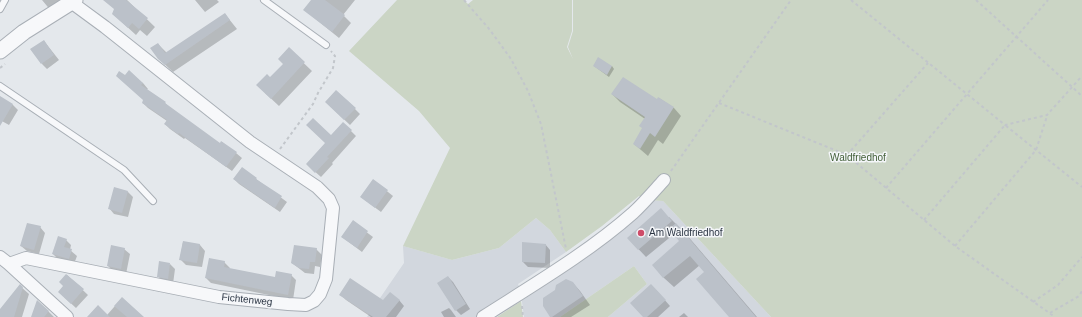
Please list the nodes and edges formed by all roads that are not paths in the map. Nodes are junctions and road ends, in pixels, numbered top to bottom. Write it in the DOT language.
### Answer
graph roads {
  1 [pos="5,0"];
  2 [pos="264,0"];
  3 [pos="73,1"];
  4 [pos="0,9"];
  5 [pos="326,45"];
  6 [pos="0,51"];
  7 [pos="0,86"];
  8 [pos="664,180"];
  9 [pos="153,201"];
  10 [pos="5,261"];
  11 [pos="67,317"];
  12 [pos="483,317"];
  1 -- 4 [label="lane"];
  2 -- 5 [label="lane"];
  3 -- 6 [label="street"];
  3 -- 10 [label="street, Fichtenweg"];
  7 -- 9 [label="lane"];
  8 -- 12 [label="street"];
  10 -- 11 [label="street"];
}
